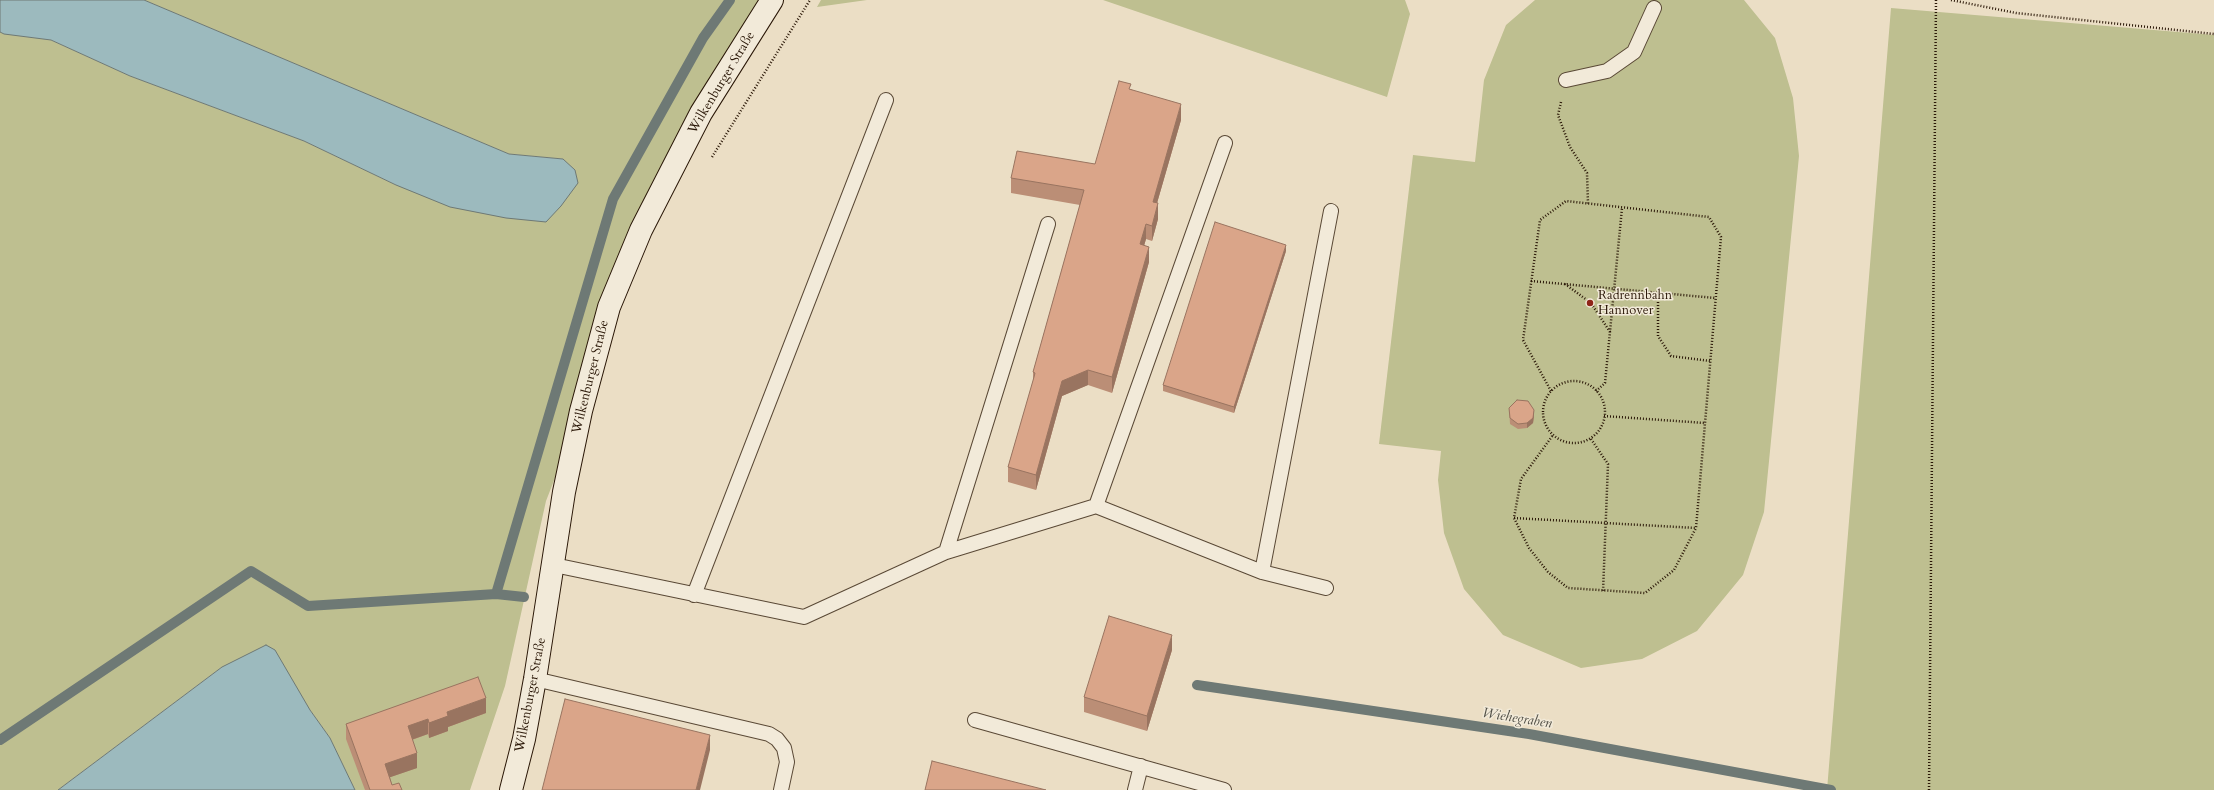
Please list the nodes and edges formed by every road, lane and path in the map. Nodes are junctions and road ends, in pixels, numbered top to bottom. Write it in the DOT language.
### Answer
graph roads {
  1 [pos="772,0"];
  2 [pos="810,0"];
  3 [pos="1936,0"];
  4 [pos="1951,0"];
  5 [pos="1654,8"];
  6 [pos="2214,34"];
  7 [pos="1566,80"];
  8 [pos="886,100"];
  9 [pos="1225,143"];
  10 [pos="708,164"];
  11 [pos="1588,204"];
  12 [pos="1622,208"];
  13 [pos="1331,211"];
  14 [pos="1048,224"];
  15 [pos="1531,281"];
  16 [pos="1565,284"];
  17 [pos="1615,289"];
  18 [pos="1658,293"];
  19 [pos="1715,298"];
  20 [pos="1611,333"];
  21 [pos="1710,361"];
  22 [pos="1551,391"];
  23 [pos="1596,391"];
  24 [pos="1604,416"];
  25 [pos="1705,423"];
  26 [pos="1553,435"];
  27 [pos="1591,439"];
  28 [pos="1096,506"];
  29 [pos="1514,518"];
  30 [pos="1607,523"];
  31 [pos="1696,528"];
  32 [pos="946,552"];
  33 [pos="554,566"];
  34 [pos="1262,572"];
  35 [pos="1326,588"];
  36 [pos="1603,592"];
  37 [pos="694,595"];
  38 [pos="535,679"];
  39 [pos="975,720"];
  40 [pos="1141,766"];
  41 [pos="511,790"];
  42 [pos="781,790"];
  43 [pos="1135,790"];
  44 [pos="1224,790"];
  45 [pos="1929,790"];
  1 -- 33 [label="main road, Wilkenburger Straße"];
  2 -- 10 [label="path"];
  3 -- 45 [label="path"];
  4 -- 6 [label="path"];
  5 -- 7 [label="lane"];
  7 -- 11 [label="path"];
  8 -- 37 [label="lane"];
  9 -- 28 [label="lane"];
  11 -- 12 [label="path"];
  11 -- 15 [label="path"];
  12 -- 17 [label="path"];
  12 -- 19 [label="path"];
  13 -- 34 [label="lane"];
  14 -- 32 [label="lane"];
  15 -- 16 [label="path"];
  15 -- 22 [label="path"];
  16 -- 17 [label="path"];
  16 -- 20 [label="path"];
  17 -- 18 [label="path"];
  17 -- 20 [label="path"];
  18 -- 19 [label="path"];
  18 -- 21 [label="path"];
  19 -- 21 [label="path"];
  20 -- 23 [label="path"];
  21 -- 25 [label="path"];
  22 -- 23 [label="path"];
  22 -- 26 [label="path"];
  23 -- 24 [label="path"];
  24 -- 25 [label="path"];
  24 -- 27 [label="path"];
  25 -- 31 [label="path"];
  26 -- 27 [label="path"];
  26 -- 29 [label="path"];
  27 -- 30 [label="path"];
  28 -- 32 [label="lane"];
  28 -- 34 [label="lane"];
  29 -- 30 [label="path"];
  29 -- 36 [label="path"];
  30 -- 31 [label="path"];
  30 -- 36 [label="path"];
  31 -- 36 [label="path"];
  32 -- 37 [label="lane"];
  33 -- 37 [label="lane"];
  33 -- 38 [label="main road, Wilkenburger Straße"];
  34 -- 35 [label="lane"];
  38 -- 41 [label="main road, Wilkenburger Straße"];
  38 -- 42 [label="lane"];
  39 -- 40 [label="lane"];
  40 -- 43 [label="lane"];
  40 -- 44 [label="lane"];
}
